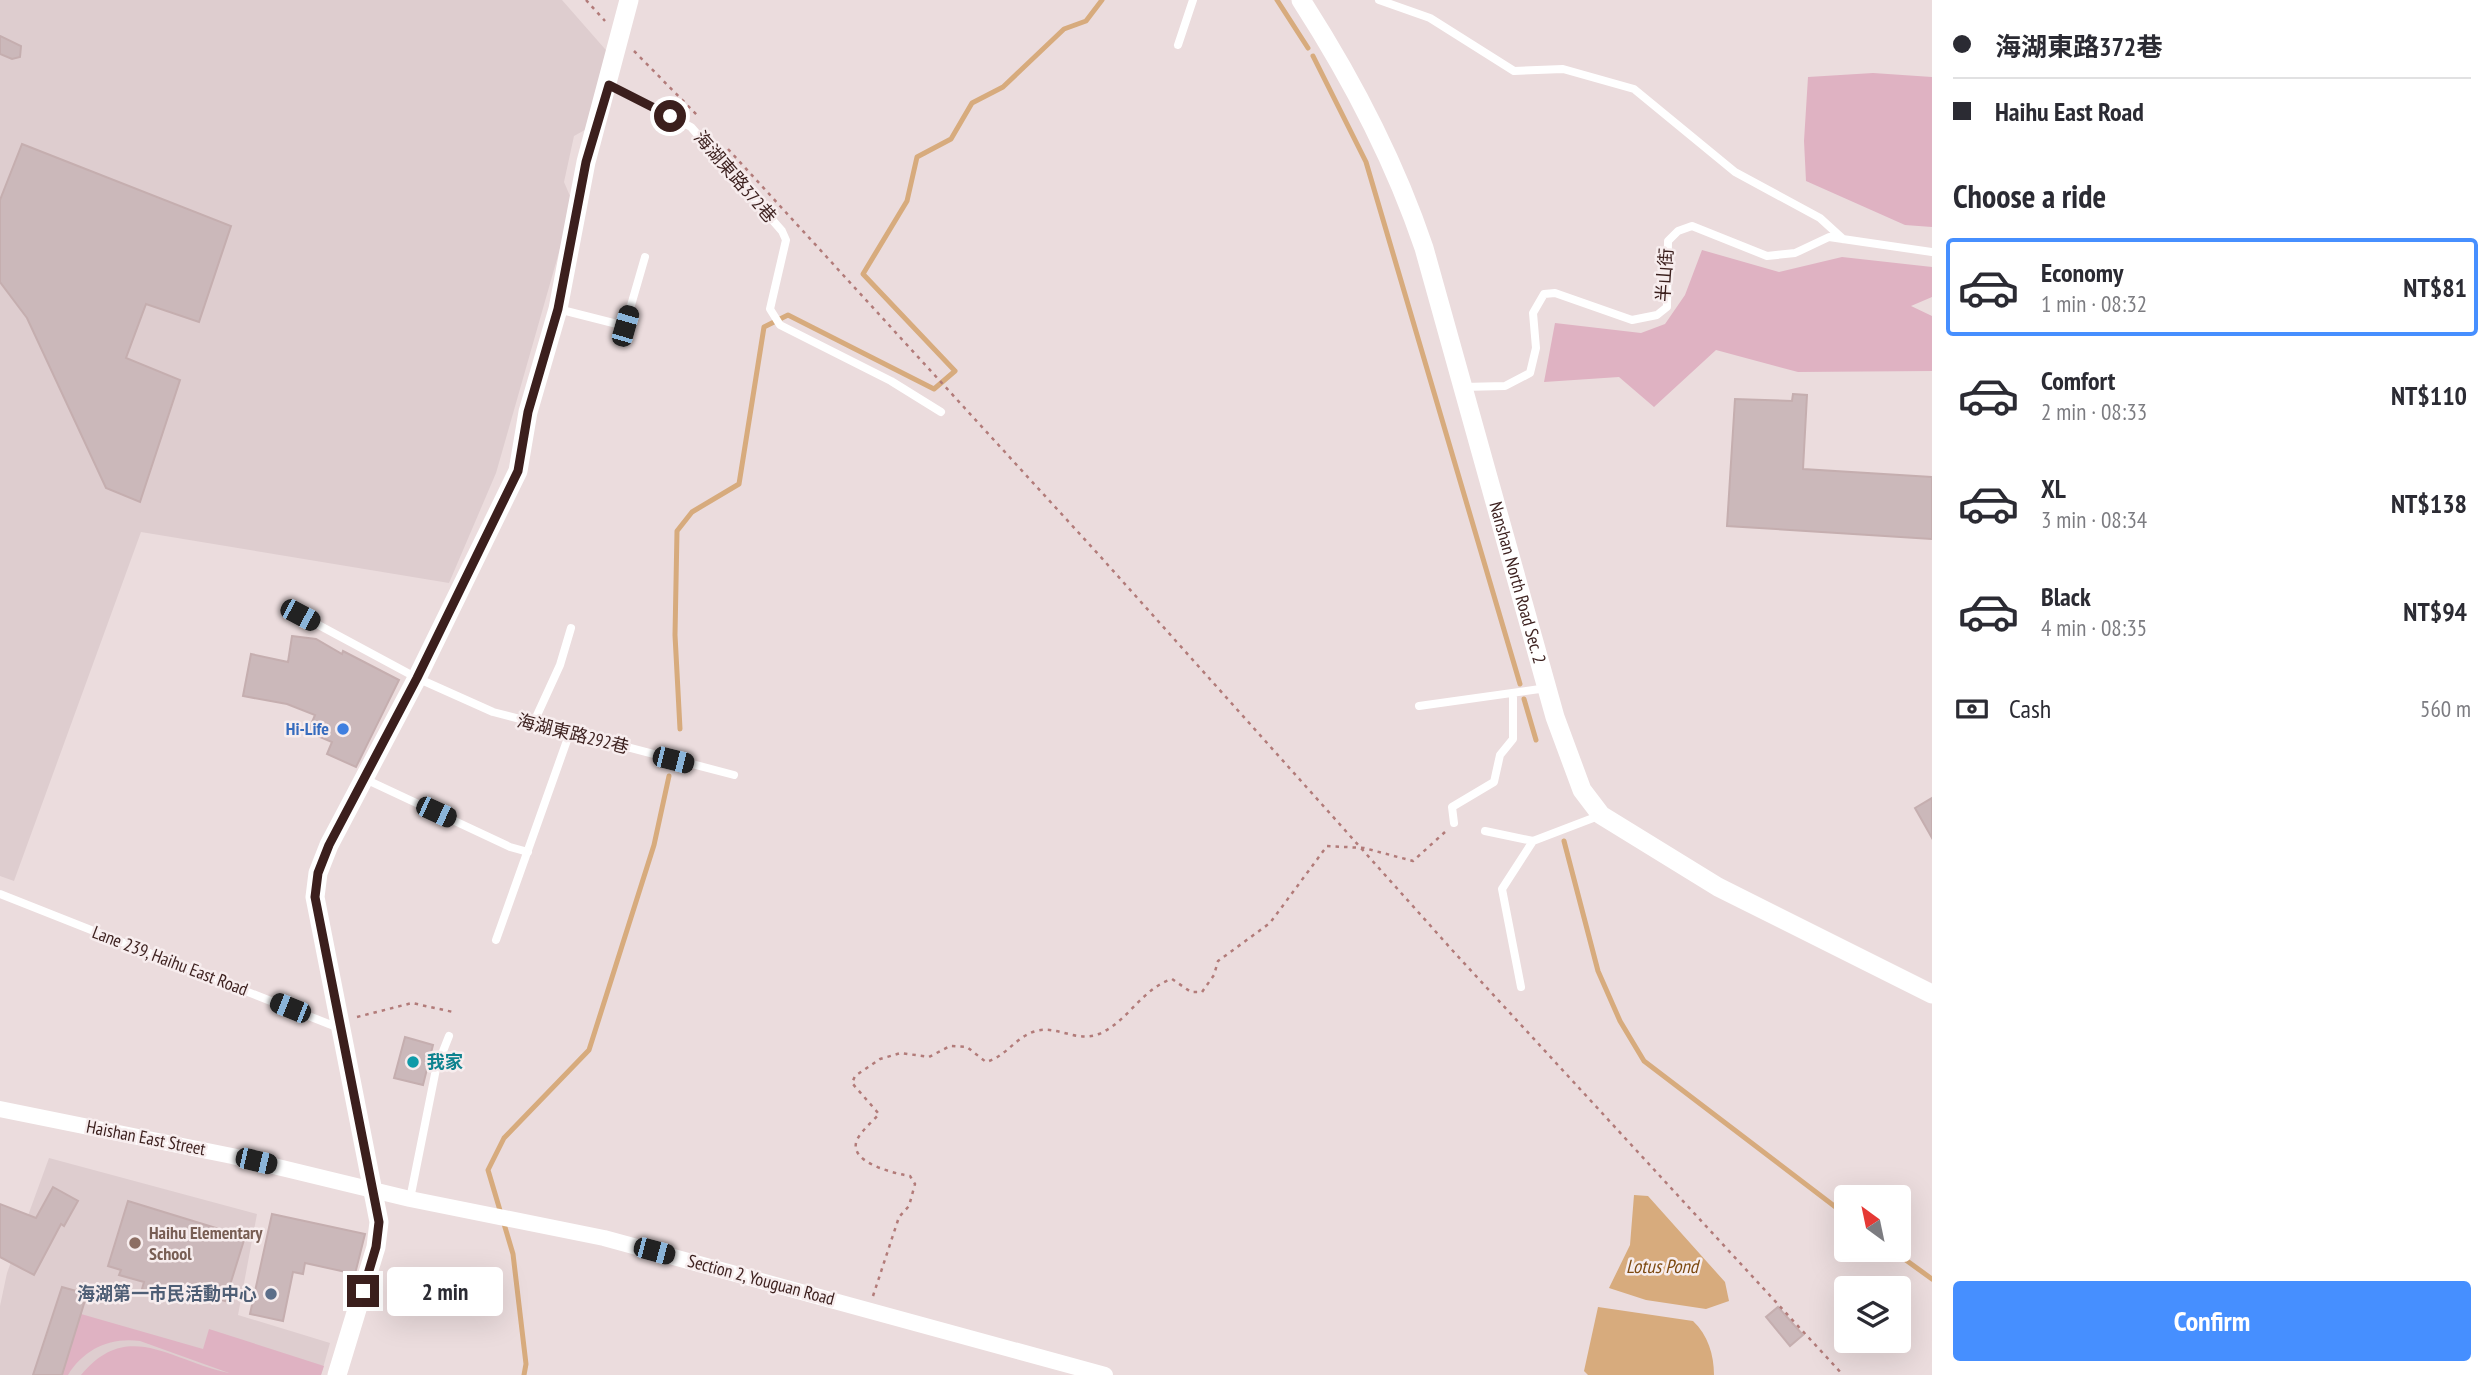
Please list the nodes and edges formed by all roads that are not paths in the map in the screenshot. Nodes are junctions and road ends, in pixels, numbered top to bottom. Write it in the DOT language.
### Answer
graph roads {
  1 [pos="629,0"];
  2 [pos="1193,0"];
  3 [pos="1301,0"];
  4 [pos="1379,0"];
  5 [pos="1178,46"];
  6 [pos="609,85"];
  7 [pos="1843,239"];
  8 [pos="1932,252"];
  9 [pos="645,257"];
  10 [pos="558,309"];
  11 [pos="1463,387"];
  12 [pos="941,412"];
  13 [pos="300,615"];
  14 [pos="570,628"];
  15 [pos="417,678"];
  16 [pos="1547,688"];
  17 [pos="1513,692"];
  18 [pos="1419,706"];
  19 [pos="533,724"];
  20 [pos="570,732"];
  21 [pos="734,775"];
  22 [pos="362,778"];
  23 [pos="1601,814"];
  24 [pos="1454,823"];
  25 [pos="1485,831"];
  26 [pos="1533,841"];
  27 [pos="528,852"];
  28 [pos="0,894"];
  29 [pos="496,940"];
  30 [pos="1521,987"];
  31 [pos="1932,994"];
  32 [pos="339,1025"];
  33 [pos="449,1036"];
  34 [pos="0,1109"];
  35 [pos="373,1189"];
  36 [pos="410,1199"];
  37 [pos="337,1375"];
  38 [pos="1105,1375"];
  1 -- 6 [label="street"];
  2 -- 5 [label="lane"];
  3 -- 11 [label="street, Nanshan North Road Sec. 2"];
  4 -- 7 [label="lane"];
  6 -- 10 [label="street"];
  6 -- 12 [label="lane, 海湖東路372巷"];
  7 -- 8 [label="lane, 半山街"];
  7 -- 11 [label="lane, 半山街"];
  9 -- 10 [label="lane"];
  10 -- 15 [label="street"];
  11 -- 16 [label="street, Nanshan North Road Sec. 2"];
  13 -- 15 [label="lane, 海湖東路292巷"];
  14 -- 19 [label="lane"];
  15 -- 19 [label="lane, 海湖東路292巷"];
  15 -- 22 [label="street"];
  16 -- 17 [label="lane"];
  16 -- 23 [label="street, Nanshan North Road Sec. 2"];
  17 -- 18 [label="lane"];
  17 -- 24 [label="lane"];
  19 -- 20 [label="lane, 海湖東路292巷"];
  20 -- 21 [label="lane, 海湖東路292巷"];
  20 -- 27 [label="lane"];
  22 -- 27 [label="lane"];
  22 -- 32 [label="street"];
  23 -- 26 [label="lane"];
  23 -- 31 [label="street, Nanshan North Road Sec. 2"];
  25 -- 26 [label="lane"];
  26 -- 30 [label="lane"];
  27 -- 29 [label="lane"];
  28 -- 32 [label="lane, Lane 239, Haihu East Road"];
  32 -- 35 [label="street"];
  33 -- 36 [label="lane"];
  34 -- 35 [label="street, Haishan East Street"];
  35 -- 36 [label="street, Section 2, Youguan Road"];
  35 -- 37 [label="street"];
  36 -- 38 [label="street, Section 2, Youguan Road"];
}
